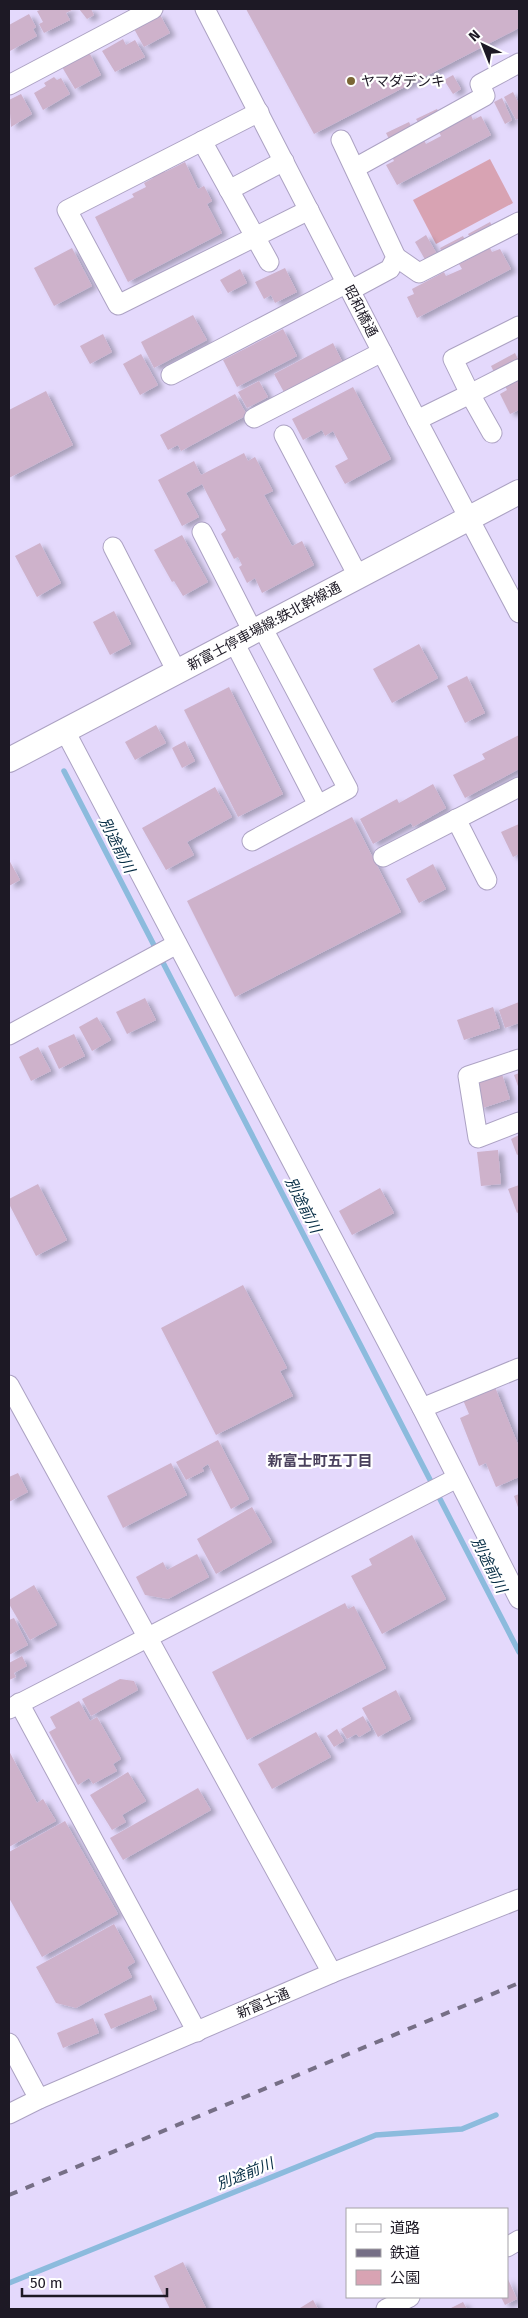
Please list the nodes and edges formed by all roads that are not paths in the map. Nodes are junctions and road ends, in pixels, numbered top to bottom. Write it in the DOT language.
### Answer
graph roads {
  1 [pos="153,9"];
  2 [pos="205,9"];
  3 [pos="519,63"];
  4 [pos="9,86"];
  5 [pos="258,112"];
  6 [pos="340,140"];
  7 [pos="202,141"];
  8 [pos="284,161"];
  9 [pos="355,168"];
  10 [pos="229,190"];
  11 [pos="309,210"];
  12 [pos="519,222"];
  13 [pos="255,237"];
  14 [pos="396,257"];
  15 [pos="269,262"];
  16 [pos="349,287"];
  17 [pos="519,326"];
  18 [pos="382,352"];
  19 [pos="519,369"];
  20 [pos="171,376"];
  21 [pos="470,394"];
  22 [pos="254,418"];
  23 [pos="417,420"];
  24 [pos="492,433"];
  25 [pos="284,435"];
  26 [pos="519,492"];
  27 [pos="469,518"];
  28 [pos="202,532"];
  29 [pos="112,546"];
  30 [pos="358,576"];
  31 [pos="519,613"];
  32 [pos="250,634"];
  33 [pos="177,672"];
  34 [pos="65,732"];
  35 [pos="9,760"];
  36 [pos="519,787"];
  37 [pos="318,805"];
  38 [pos="456,819"];
  39 [pos="252,841"];
  40 [pos="383,856"];
  41 [pos="487,880"];
  42 [pos="177,944"];
  43 [pos="9,1035"];
  44 [pos="519,1059"];
  45 [pos="519,1122"];
  46 [pos="519,1368"];
  47 [pos="9,1385"];
  48 [pos="422,1408"];
  49 [pos="457,1478"];
  50 [pos="519,1599"];
  51 [pos="148,1638"];
  52 [pos="14,1706"];
  53 [pos="519,1899"];
  54 [pos="332,1974"];
  55 [pos="196,2032"];
  56 [pos="9,2043"];
  57 [pos="39,2099"];
  58 [pos="9,2114"];
  59 [pos="519,2240"];
  60 [pos="508,2246"];
  61 [pos="408,2298"];
  62 [pos="386,2309"];
  1 -- 4 [label="street"];
  2 -- 5 [label="street, 昭和橋通"];
  3 -- 9 [label="street"];
  5 -- 7 [label="street"];
  5 -- 8 [label="street, 昭和橋通"];
  6 -- 9 [label="street"];
  7 -- 10 [label="street"];
  7 -- 13 [label="street"];
  8 -- 10 [label="street"];
  8 -- 11 [label="street, 昭和橋通"];
  9 -- 14 [label="street"];
  10 -- 13 [label="street"];
  11 -- 13 [label="street"];
  11 -- 16 [label="street, 昭和橋通"];
  12 -- 14 [label="street"];
  13 -- 15 [label="street"];
  14 -- 16 [label="street"];
  16 -- 18 [label="street, 昭和橋通"];
  16 -- 20 [label="street"];
  17 -- 21 [label="street"];
  18 -- 22 [label="street"];
  18 -- 23 [label="street, 昭和橋通"];
  19 -- 21 [label="street"];
  21 -- 23 [label="street"];
  21 -- 24 [label="street"];
  23 -- 27 [label="street, 昭和橋通"];
  25 -- 30 [label="street"];
  26 -- 27 [label="main road, 新富士停車場線:鉄北幹線通"];
  27 -- 30 [label="main road, 新富士停車場線:鉄北幹線通"];
  27 -- 31 [label="street, 昭和橋通"];
  28 -- 32 [label="street"];
  29 -- 33 [label="street"];
  30 -- 32 [label="main road, 新富士停車場線:鉄北幹線通"];
  32 -- 33 [label="main road, 新富士停車場線:鉄北幹線通"];
  32 -- 37 [label="street"];
  32 -- 37 [label="street"];
  33 -- 34 [label="main road, 新富士停車場線:鉄北幹線通"];
  34 -- 35 [label="main road, 新富士停車場線:鉄北幹線通"];
  34 -- 42 [label="street"];
  36 -- 38 [label="street"];
  37 -- 39 [label="street"];
  38 -- 40 [label="street"];
  38 -- 41 [label="street"];
  42 -- 43 [label="street"];
  42 -- 48 [label="street"];
  44 -- 45 [label="street"];
  46 -- 48 [label="street"];
  47 -- 51 [label="street"];
  48 -- 49 [label="street"];
  49 -- 50 [label="street"];
  49 -- 51 [label="street"];
  51 -- 52 [label="street"];
  51 -- 54 [label="street"];
  52 -- 55 [label="street"];
  53 -- 54 [label="street, 新富士通"];
  54 -- 55 [label="street, 新富士通"];
  55 -- 57 [label="street, 新富士通"];
  56 -- 57 [label="street"];
  57 -- 58 [label="street, 新富士通"];
  59 -- 60 [label="street"];
  61 -- 62 [label="street"];
}
